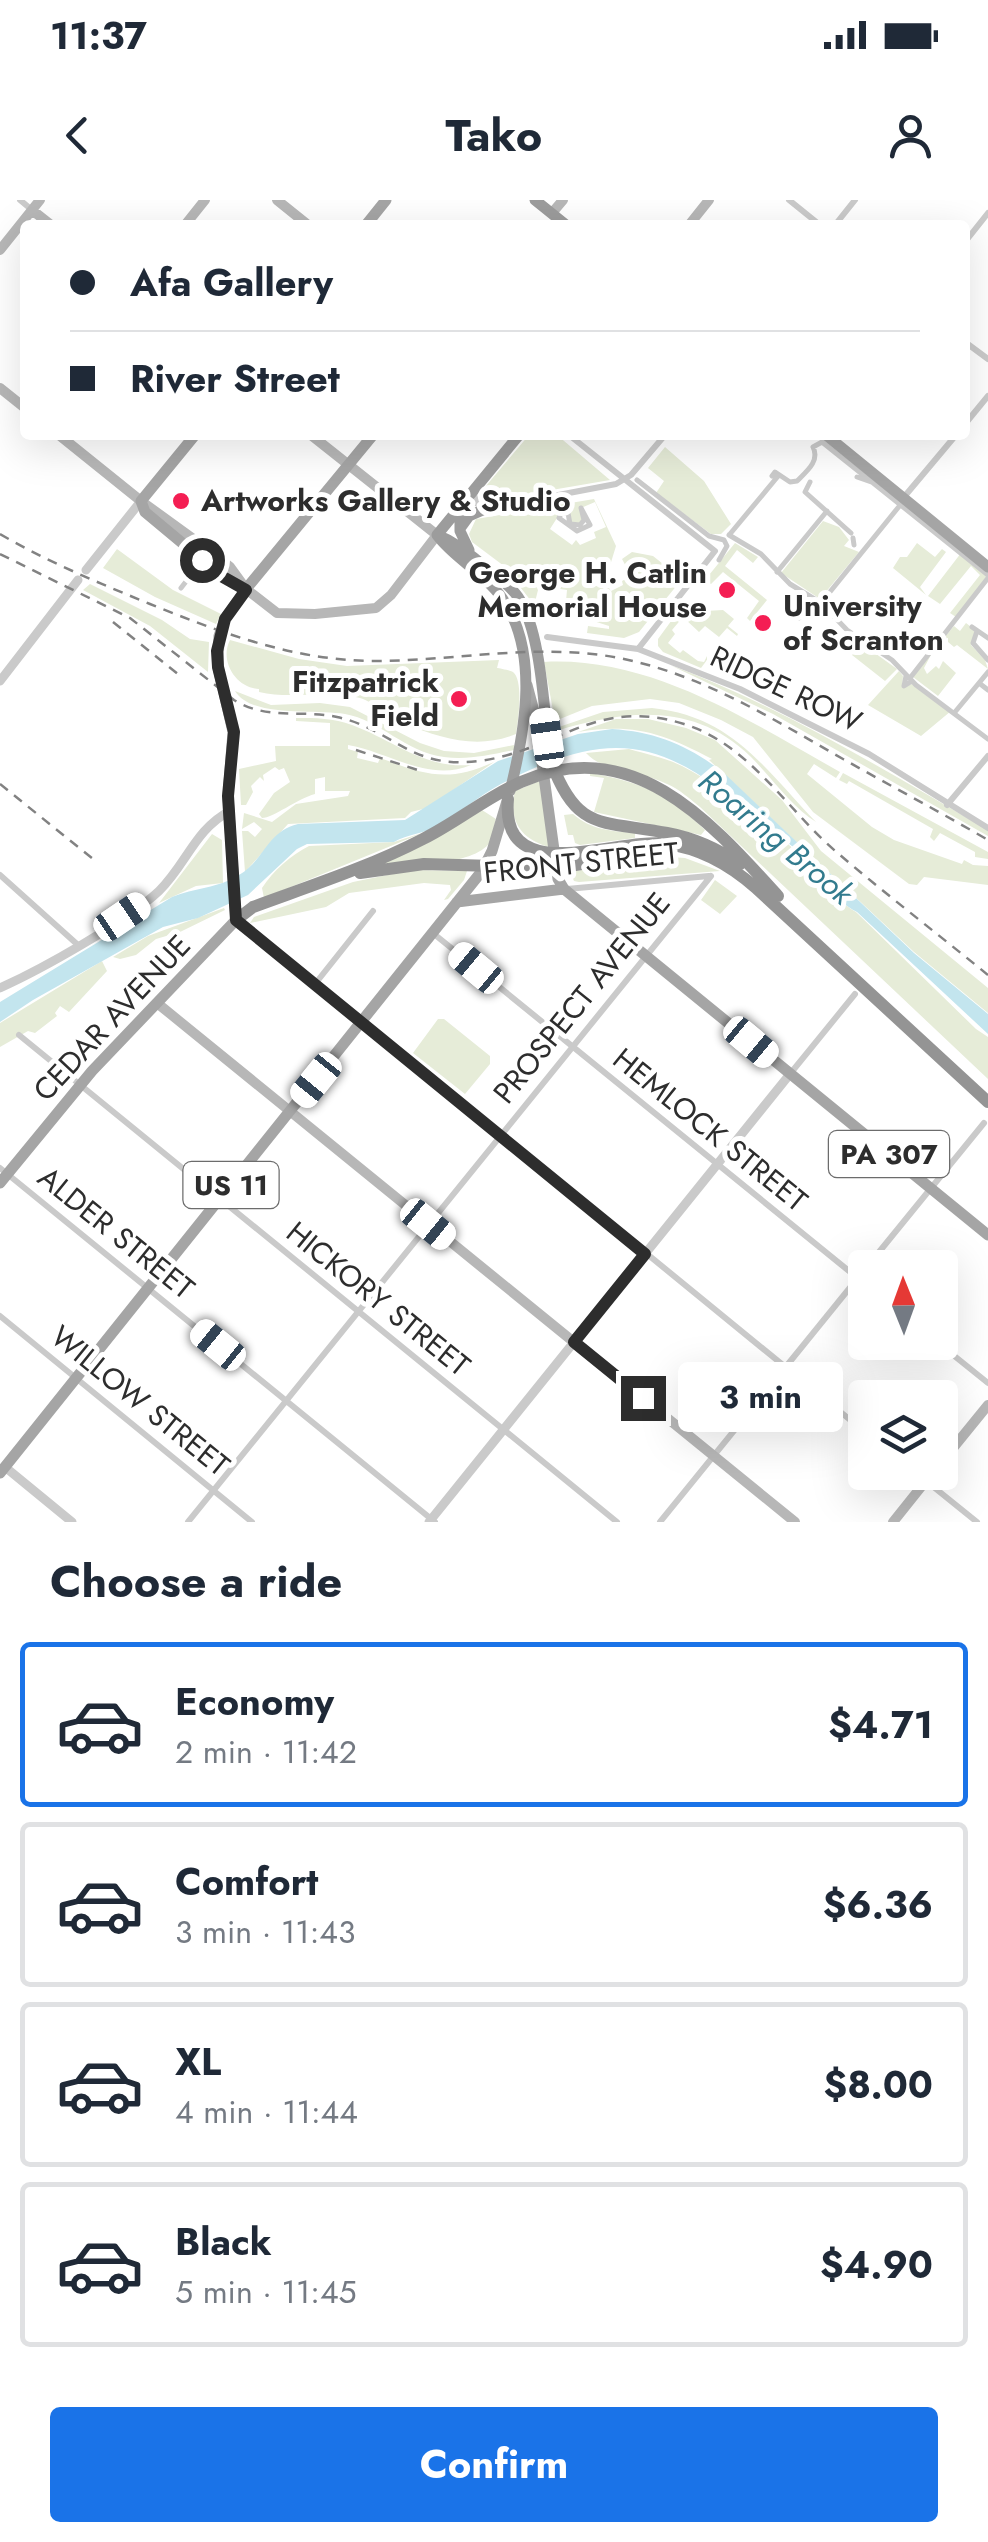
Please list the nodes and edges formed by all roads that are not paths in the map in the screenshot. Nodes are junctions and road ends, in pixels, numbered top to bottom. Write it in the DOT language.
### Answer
graph roads {
  1 [pos="20,200"];
  2 [pos="206,200"];
  3 [pos="277,200"];
  4 [pos="386,200"];
  5 [pos="536,200"];
  6 [pos="563,200"];
  7 [pos="709,200"];
  8 [pos="789,200"];
  9 [pos="855,200"];
  10 [pos="36,205"];
  11 [pos="988,213"];
  12 [pos="552,214"];
  13 [pos="189,220"];
  14 [pos="302,220"];
  15 [pos="370,220"];
  16 [pos="547,220"];
  17 [pos="560,220"];
  18 [pos="692,220"];
  19 [pos="814,220"];
  20 [pos="839,220"];
  21 [pos="20,225"];
  22 [pos="970,236"];
  23 [pos="0,250"];
  24 [pos="0,388"];
  25 [pos="988,396"];
  26 [pos="20,404"];
  27 [pos="970,418"];
  28 [pos="65,440"];
  29 [pos="191,440"];
  30 [pos="318,440"];
  31 [pos="369,440"];
  32 [pos="515,440"];
  33 [pos="575,440"];
  34 [pos="661,440"];
  35 [pos="832,440"];
  36 [pos="952,440"];
  37 [pos="350,464"];
  38 [pos="857,477"];
  39 [pos="625,480"];
  40 [pos="637,480"];
  41 [pos="810,482"];
  42 [pos="876,484"];
  43 [pos="476,489"];
  44 [pos="141,501"];
  45 [pos="902,502"];
  46 [pos="461,507"];
  47 [pos="581,508"];
  48 [pos="484,509"];
  49 [pos="827,510"];
  50 [pos="460,532"];
  51 [pos="437,534"];
  52 [pos="727,537"];
  53 [pos="858,545"];
  54 [pos="448,550"];
  55 [pos="472,556"];
  56 [pos="418,559"];
  57 [pos="719,560"];
  58 [pos="202,561"];
  59 [pos="86,570"];
  60 [pos="777,572"];
  61 [pos="988,573"];
  62 [pos="78,580"];
  63 [pos="182,588"];
  64 [pos="246,590"];
  65 [pos="813,599"];
  66 [pos="821,604"];
  67 [pos="798,618"];
  68 [pos="546,637"];
  69 [pos="988,638"];
  70 [pos="638,648"];
  71 [pos="988,660"];
  72 [pos="988,672"];
  73 [pos="909,678"];
  74 [pos="0,680"];
  75 [pos="979,683"];
  76 [pos="988,690"];
  77 [pos="956,712"];
  78 [pos="535,720"];
  79 [pos="988,739"];
  80 [pos="988,756"];
  81 [pos="550,759"];
  82 [pos="551,777"];
  83 [pos="509,796"];
  84 [pos="947,805"];
  85 [pos="230,811"];
  86 [pos="988,828"];
  87 [pos="720,861"];
  88 [pos="0,875"];
  89 [pos="710,876"];
  90 [pos="564,889"];
  91 [pos="778,896"];
  92 [pos="457,902"];
  93 [pos="373,911"];
  94 [pos="236,920"];
  95 [pos="434,934"];
  96 [pos="78,945"];
  97 [pos="646,956"];
  98 [pos="315,984"];
  99 [pos="0,988"];
  100 [pos="855,994"];
  101 [pos="157,1003"];
  102 [pos="362,1022"];
  103 [pos="18,1034"];
  104 [pos="572,1048"];
  105 [pos="790,1074"];
  106 [pos="80,1084"];
  107 [pos="988,1093"];
  108 [pos="988,1102"];
  109 [pos="291,1112"];
  110 [pos="984,1123"];
  111 [pos="500,1136"];
  112 [pos="718,1165"];
  113 [pos="2,1175"];
  114 [pos="930,1188"];
  115 [pos="220,1198"];
  116 [pos="428,1224"];
  117 [pos="988,1235"];
  118 [pos="880,1250"];
  119 [pos="645,1254"];
  120 [pos="848,1270"];
  121 [pos="148,1288"];
  122 [pos="848,1290"];
  123 [pos="357,1311"];
  124 [pos="0,1316"];
  125 [pos="574,1342"];
  126 [pos="958,1359"];
  127 [pos="786,1366"];
  128 [pos="76,1378"];
  129 [pos="988,1383"];
  130 [pos="286,1401"];
  131 [pos="988,1405"];
  132 [pos="848,1418"];
  133 [pos="503,1430"];
  134 [pos="958,1442"];
  135 [pos="714,1456"];
  136 [pos="2,1467"];
  137 [pos="213,1490"];
  138 [pos="919,1490"];
  139 [pos="944,1490"];
  140 [pos="432,1521"];
  141 [pos="72,1522"];
  142 [pos="188,1522"];
  143 [pos="252,1522"];
  144 [pos="617,1522"];
  145 [pos="660,1522"];
  146 [pos="795,1522"];
  147 [pos="893,1522"];
  148 [pos="977,1522"];
  1 -- 10 [label="street"];
  2 -- 13 [label="main road"];
  3 -- 14 [label="main road"];
  4 -- 15 [label="main road"];
  5 -- 12 [label="highway"];
  6 -- 12 [label="main road"];
  7 -- 18 [label="main road"];
  8 -- 19 [label="street"];
  9 -- 20 [label="street"];
  11 -- 22 [label="street"];
  12 -- 16 [label="main road"];
  12 -- 17 [label="highway"];
  21 -- 23 [label="main road"];
  24 -- 26 [label="main road"];
  25 -- 27 [label="street"];
  28 -- 44 [label="main road"];
  29 -- 44 [label="main road"];
  30 -- 37 [label="main road"];
  31 -- 37 [label="main road"];
  32 -- 43 [label="highway"];
  33 -- 39 [label="street"];
  34 -- 39 [label="street"];
  35 -- 45 [label="main road"];
  36 -- 45 [label="street"];
  37 -- 51 [label="main road"];
  37 -- 64 [label="main road"];
  38 -- 42 [label="street"];
  39 -- 48 [label="street"];
  39 -- 70 [label="street"];
  40 -- 52 [label="street"];
  41 -- 49 [label="street"];
  42 -- 45 [label="street"];
  42 -- 52 [label="street"];
  43 -- 46 [label="highway"];
  43 -- 48 [label="street"];
  44 -- 59 [label="street"];
  44 -- 64 [label="main road"];
  45 -- 53 [label="street"];
  45 -- 61 [label="main road"];
  46 -- 50 [label="highway, US 11"];
  46 -- 51 [label="highway"];
  47 -- 47 [label="street"];
  48 -- 50 [label="highway"];
  49 -- 53 [label="street"];
  49 -- 60 [label="street"];
  50 -- 55 [label="highway, US 11"];
  51 -- 54 [label="highway, US 11"];
  51 -- 55 [label="highway"];
  51 -- 56 [label="main road"];
  52 -- 57 [label="street"];
  52 -- 60 [label="street"];
  53 -- 66 [label="street"];
  54 -- 56 [label="main road"];
  54 -- 78 [label="highway, US 11"];
  55 -- 78 [label="highway, US 11"];
  56 -- 64 [label="main road"];
  58 -- 63 [label="street"];
  60 -- 65 [label="street"];
  61 -- 73 [label="street"];
  62 -- 74 [label="street"];
  64 -- 85 [label="main road"];
  65 -- 66 [label="street"];
  65 -- 67 [label="street"];
  66 -- 73 [label="street"];
  68 -- 70 [label="street, RIDGE ROW"];
  69 -- 71 [label="street"];
  70 -- 84 [label="street, RIDGE ROW"];
  72 -- 75 [label="street"];
  73 -- 77 [label="street"];
  75 -- 76 [label="street"];
  75 -- 77 [label="street"];
  77 -- 79 [label="street"];
  78 -- 81 [label="highway, US 11"];
  78 -- 82 [label="main road"];
  78 -- 83 [label="highway, US 11"];
  80 -- 84 [label="street"];
  81 -- 82 [label="highway"];
  82 -- 90 [label="main road"];
  82 -- 91 [label="highway"];
  83 -- 87 [label="highway"];
  83 -- 92 [label="main road, US 11"];
  84 -- 86 [label="street, RIDGE ROW"];
  85 -- 94 [label="main road"];
  85 -- 96 [label="street"];
  87 -- 94 [label="highway"];
  87 -- 108 [label="highway"];
  88 -- 96 [label="street"];
  89 -- 90 [label="street, FRONT STREET"];
  89 -- 97 [label="street, PROSPECT AVENUE"];
  90 -- 92 [label="main road, FRONT STREET"];
  90 -- 97 [label="main road, PA 307"];
  91 -- 94 [label="highway"];
  91 -- 107 [label="highway"];
  92 -- 95 [label="main road, US 11"];
  93 -- 98 [label="street"];
  94 -- 98 [label="street"];
  94 -- 101 [label="main road, CEDAR AVENUE"];
  95 -- 102 [label="main road, US 11"];
  95 -- 104 [label="street, HEMLOCK STREET"];
  96 -- 99 [label="street"];
  97 -- 104 [label="street, PROSPECT AVENUE"];
  97 -- 105 [label="main road, PA 307"];
  98 -- 102 [label="street"];
  100 -- 105 [label="street"];
  101 -- 106 [label="main road, CEDAR AVENUE"];
  101 -- 109 [label="main road"];
  102 -- 109 [label="main road, US 11"];
  102 -- 111 [label="street"];
  103 -- 106 [label="street, HICKORY STREET"];
  104 -- 111 [label="street, PROSPECT AVENUE"];
  104 -- 112 [label="street, HEMLOCK STREET"];
  105 -- 112 [label="street"];
  105 -- 114 [label="main road, PA 307"];
  106 -- 113 [label="main road, CEDAR AVENUE"];
  106 -- 115 [label="street, HICKORY STREET"];
  109 -- 115 [label="main road, US 11"];
  109 -- 116 [label="main road"];
  110 -- 114 [label="street"];
  111 -- 116 [label="street, PROSPECT AVENUE"];
  111 -- 119 [label="street"];
  112 -- 119 [label="street"];
  112 -- 120 [label="street, HEMLOCK STREET"];
  113 -- 121 [label="street, ALDER STREET"];
  114 -- 117 [label="main road, PA 307"];
  114 -- 118 [label="street"];
  115 -- 121 [label="main road, US 11"];
  115 -- 123 [label="street, HICKORY STREET"];
  116 -- 123 [label="street, PROSPECT AVENUE"];
  116 -- 125 [label="main road"];
  119 -- 125 [label="street"];
  119 -- 127 [label="street"];
  121 -- 128 [label="main road, US 11"];
  121 -- 130 [label="street, ALDER STREET"];
  122 -- 127 [label="street"];
  123 -- 130 [label="street, PROSPECT AVENUE"];
  123 -- 133 [label="street, HICKORY STREET"];
  124 -- 128 [label="street, WILLOW STREET"];
  125 -- 133 [label="street"];
  125 -- 135 [label="main road"];
  126 -- 129 [label="street"];
  127 -- 132 [label="street"];
  127 -- 135 [label="street"];
  128 -- 136 [label="main road, US 11"];
  128 -- 137 [label="street, WILLOW STREET"];
  130 -- 137 [label="street, PROSPECT AVENUE"];
  130 -- 140 [label="street, ALDER STREET"];
  131 -- 134 [label="main road"];
  133 -- 140 [label="street"];
  133 -- 144 [label="street, HICKORY STREET"];
  135 -- 145 [label="street"];
  135 -- 146 [label="main road"];
  136 -- 141 [label="street"];
  137 -- 142 [label="street, PROSPECT AVENUE"];
  137 -- 143 [label="street, WILLOW STREET"];
  138 -- 147 [label="main road"];
  139 -- 148 [label="street"];
}
